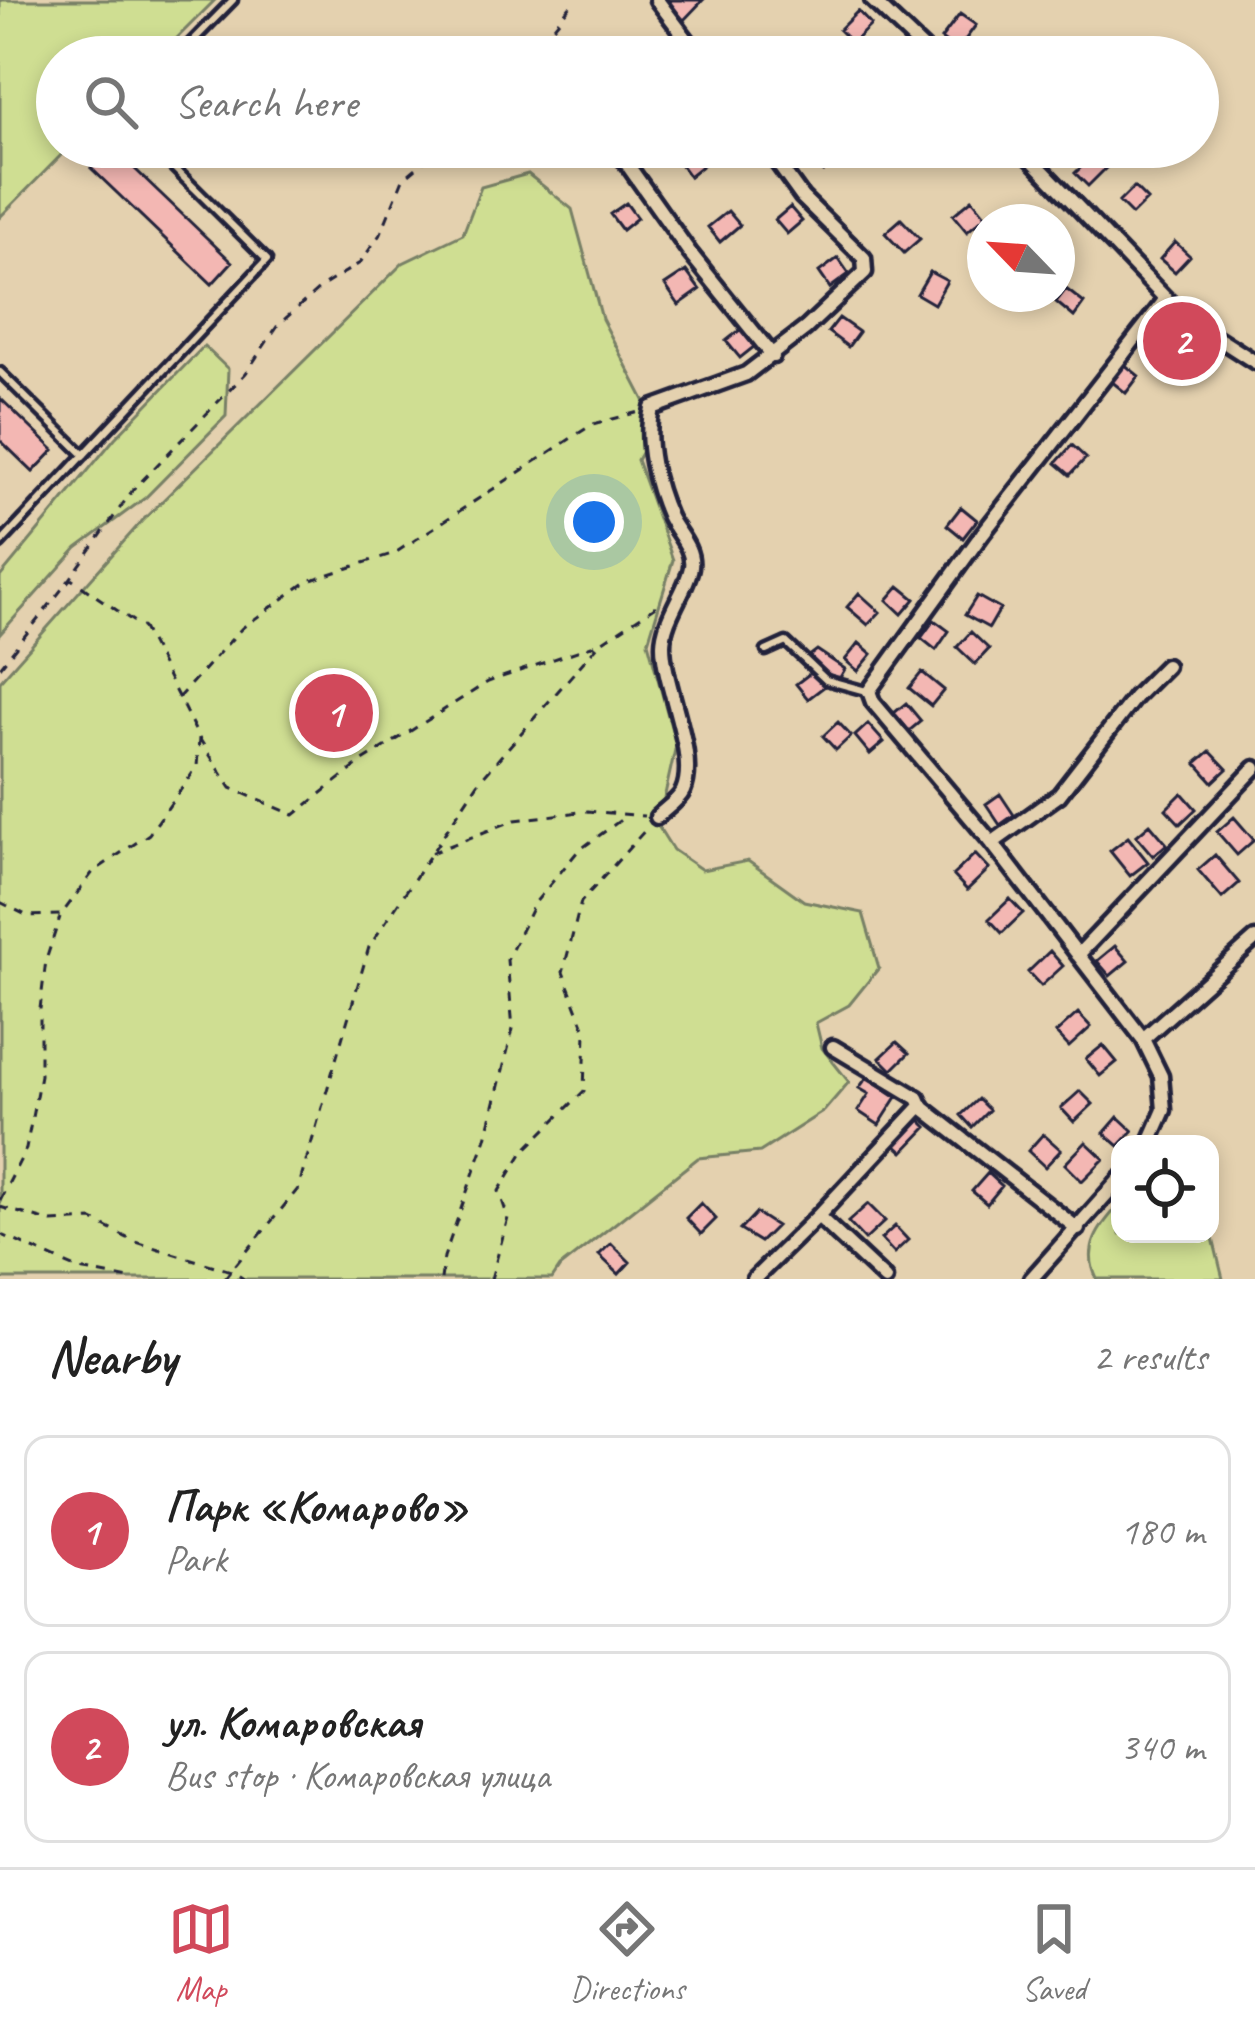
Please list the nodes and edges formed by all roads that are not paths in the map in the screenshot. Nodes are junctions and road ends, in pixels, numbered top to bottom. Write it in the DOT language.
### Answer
graph roads {
  1 [pos="233,0"];
  2 [pos="657,0"];
  3 [pos="872,0"];
  4 [pos="198,36"];
  5 [pos="684,36"];
  6 [pos="910,36"];
  7 [pos="174,168"];
  8 [pos="630,168"];
  9 [pos="781,168"];
  10 [pos="1040,168"];
  11 [pos="1168,301"];
  12 [pos="1156,313"];
  13 [pos="773,356"];
  14 [pos="1255,362"];
  15 [pos="0,372"];
  16 [pos="84,455"];
  17 [pos="0,544"];
  18 [pos="766,651"];
  19 [pos="1166,666"];
  20 [pos="869,691"];
  21 [pos="1255,768"];
  22 [pos="657,817"];
  23 [pos="992,844"];
  24 [pos="1255,939"];
  25 [pos="1078,955"];
  26 [pos="1143,1040"];
  27 [pos="833,1047"];
  28 [pos="922,1106"];
  29 [pos="1154,1135"];
  30 [pos="1111,1190"];
  31 [pos="818,1216"];
  32 [pos="1078,1229"];
  33 [pos="754,1279"];
  34 [pos="885,1279"];
  35 [pos="1030,1279"];
  1 -- 4 [label="lane"];
  2 -- 5 [label="street"];
  3 -- 6 [label="street"];
  7 -- 16 [label="lane"];
  8 -- 13 [label="street"];
  9 -- 13 [label="street"];
  10 -- 11 [label="street"];
  11 -- 12 [label="street"];
  11 -- 12 [label="street"];
  11 -- 14 [label="street"];
  12 -- 20 [label="street"];
  13 -- 22 [label="street"];
  15 -- 16 [label="lane"];
  16 -- 17 [label="lane"];
  18 -- 20 [label="lane"];
  19 -- 23 [label="street"];
  20 -- 23 [label="street"];
  21 -- 25 [label="street"];
  23 -- 25 [label="street"];
  24 -- 26 [label="street"];
  25 -- 26 [label="street"];
  26 -- 29 [label="street"];
  27 -- 28 [label="street"];
  28 -- 31 [label="street"];
  28 -- 32 [label="street"];
  30 -- 32 [label="street"];
  31 -- 33 [label="street"];
  31 -- 34 [label="street"];
  32 -- 35 [label="street"];
}
